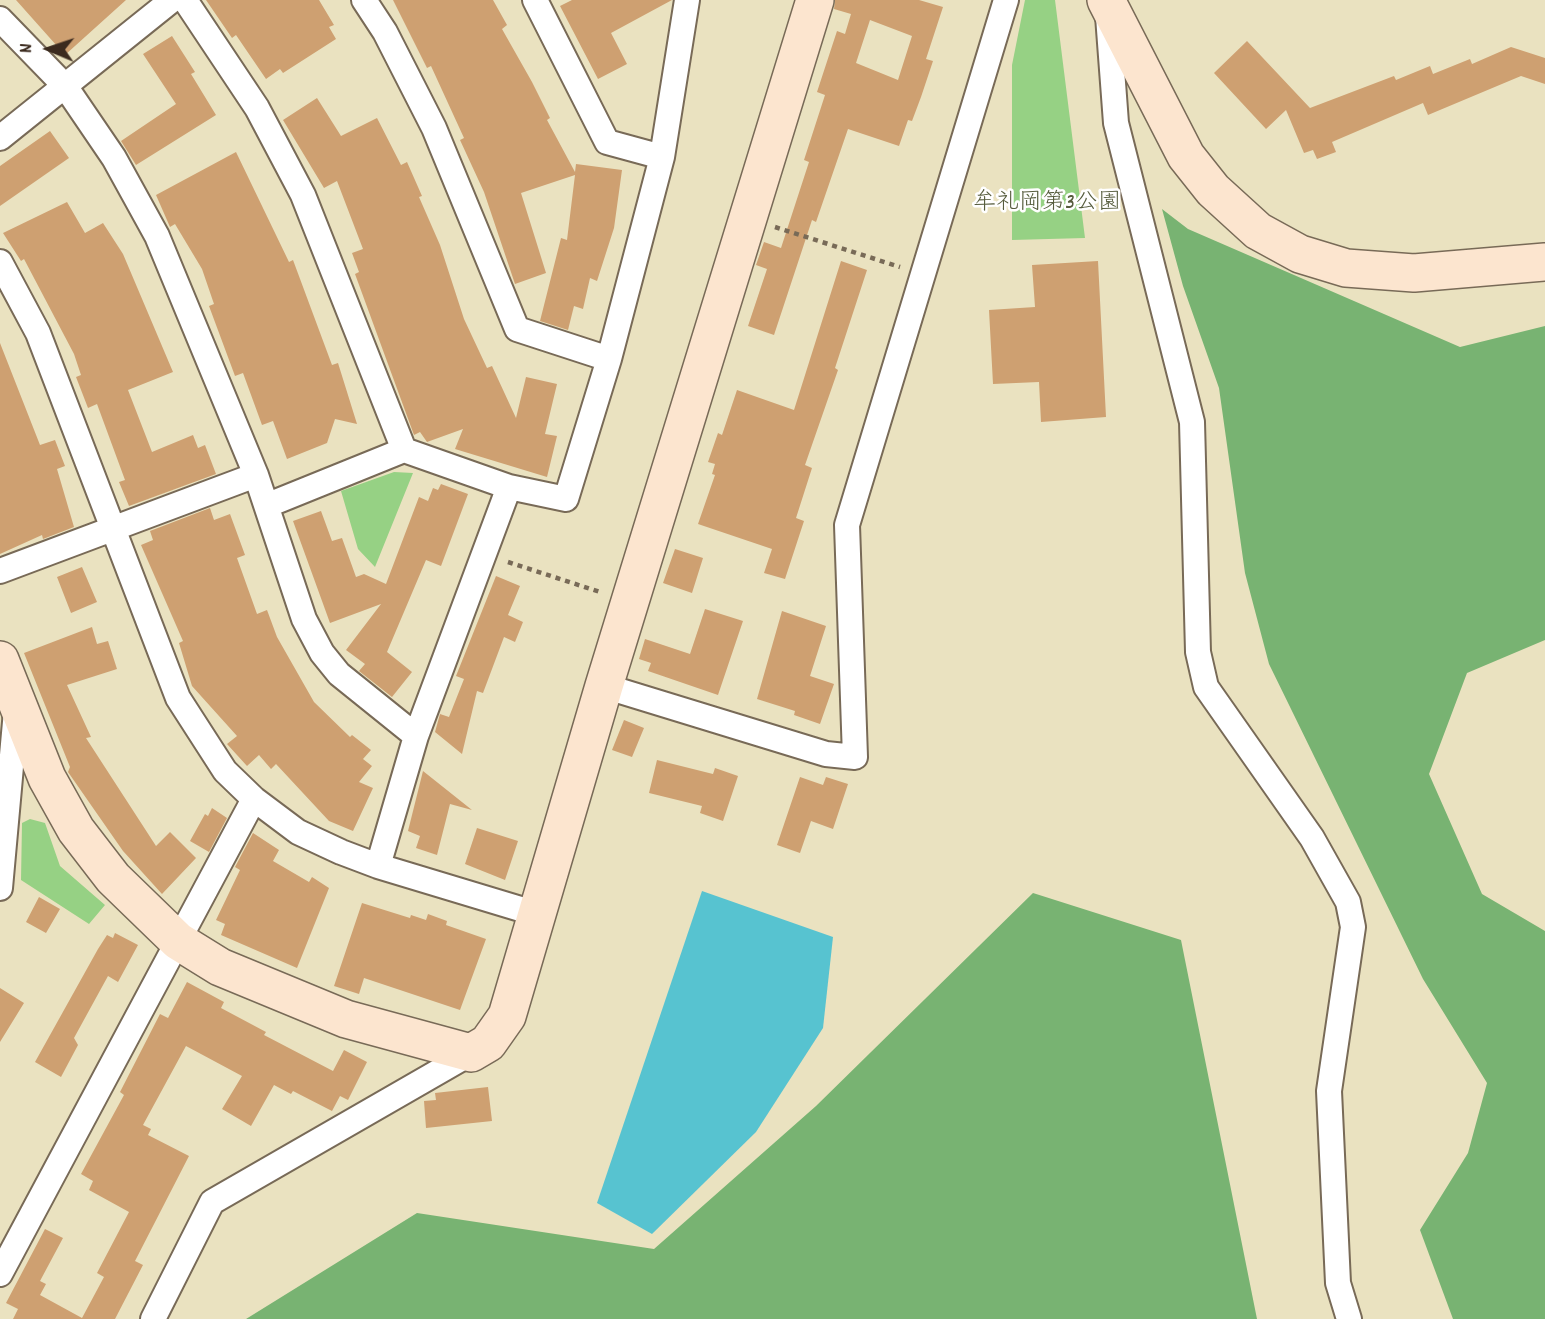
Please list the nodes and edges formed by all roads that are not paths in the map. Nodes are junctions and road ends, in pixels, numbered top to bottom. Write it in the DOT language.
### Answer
graph roads {
  1 [pos="172,0"];
  2 [pos="185,0"];
  3 [pos="365,0"];
  4 [pos="535,0"];
  5 [pos="687,0"];
  6 [pos="815,0"];
  7 [pos="1006,0"];
  8 [pos="1107,1"];
  9 [pos="0,19"];
  10 [pos="65,86"];
  11 [pos="0,138"];
  12 [pos="662,157"];
  13 [pos="0,262"];
  14 [pos="1545,262"];
  15 [pos="609,359"];
  16 [pos="404,450"];
  17 [pos="256,475"];
  18 [pos="509,487"];
  19 [pos="268,505"];
  20 [pos="113,529"];
  21 [pos="0,571"];
  22 [pos="0,660"];
  23 [pos="604,686"];
  24 [pos="16,704"];
  25 [pos="416,736"];
  26 [pos="254,799"];
  27 [pos="378,866"];
  28 [pos="0,888"];
  29 [pos="537,914"];
  30 [pos="178,941"];
  31 [pos="471,1053"];
  32 [pos="0,1274"];
  33 [pos="153,1319"];
  34 [pos="1349,1319"];
  1 -- 10 [label="street"];
  2 -- 16 [label="street"];
  3 -- 15 [label="street"];
  4 -- 12 [label="street"];
  5 -- 12 [label="street"];
  6 -- 23 [label="street"];
  7 -- 23 [label="street"];
  8 -- 14 [label="street"];
  8 -- 34 [label="street"];
  9 -- 10 [label="street"];
  10 -- 11 [label="street"];
  10 -- 17 [label="street"];
  12 -- 15 [label="street"];
  13 -- 20 [label="street"];
  15 -- 18 [label="street"];
  16 -- 18 [label="street"];
  16 -- 19 [label="street"];
  17 -- 19 [label="street"];
  17 -- 20 [label="street"];
  18 -- 25 [label="street"];
  19 -- 25 [label="street"];
  20 -- 21 [label="street"];
  20 -- 26 [label="street"];
  22 -- 24 [label="street"];
  23 -- 29 [label="street"];
  24 -- 28 [label="street"];
  24 -- 30 [label="street"];
  25 -- 27 [label="street"];
  26 -- 27 [label="street"];
  26 -- 30 [label="street"];
  27 -- 29 [label="street"];
  29 -- 31 [label="street"];
  30 -- 31 [label="street"];
  30 -- 32 [label="street"];
  31 -- 33 [label="street"];
}
